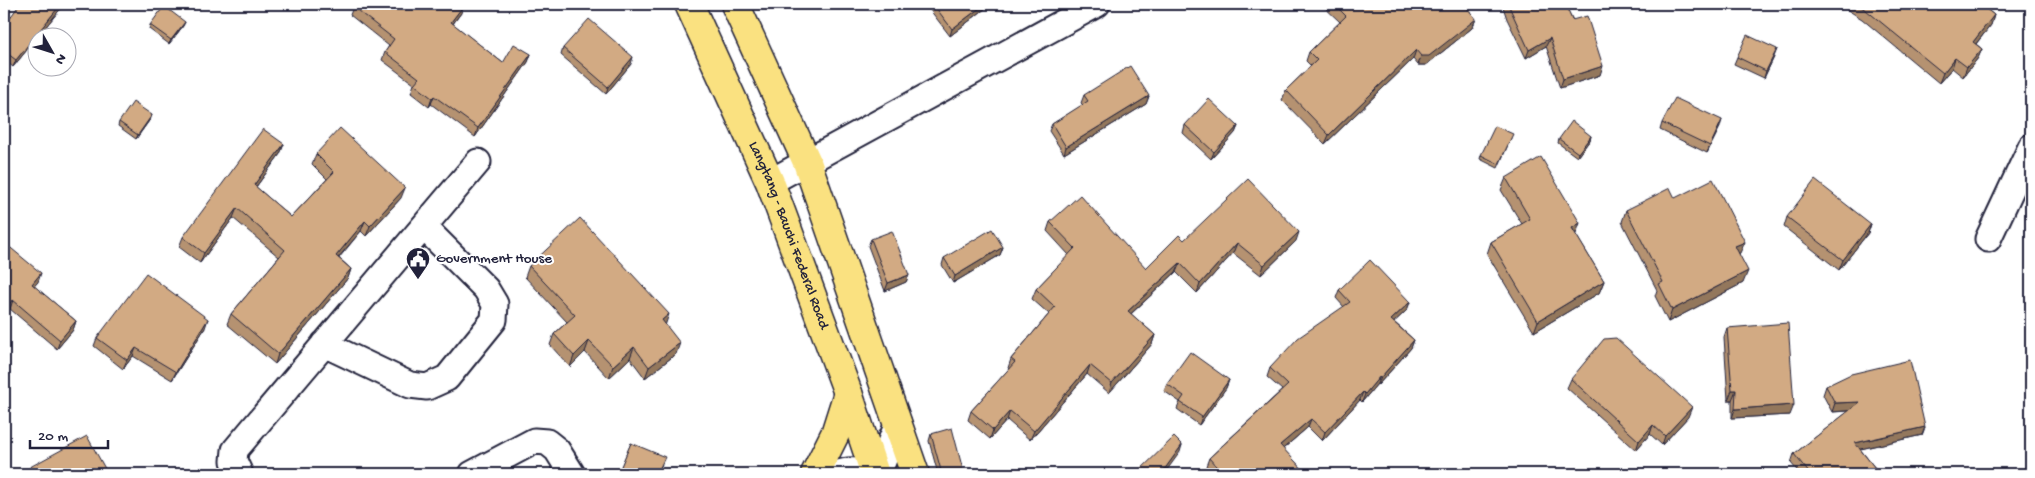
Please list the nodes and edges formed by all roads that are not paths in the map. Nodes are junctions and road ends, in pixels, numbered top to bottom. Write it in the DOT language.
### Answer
graph roads {
  1 [pos="689,4"];
  2 [pos="734,4"];
  3 [pos="1097,4"];
  4 [pos="2031,147"];
  5 [pos="478,162"];
  6 [pos="807,162"];
  7 [pos="770,182"];
  8 [pos="424,227"];
  9 [pos="1988,239"];
  10 [pos="324,344"];
  11 [pos="848,393"];
  12 [pos="898,423"];
  13 [pos="240,474"];
  14 [pos="472,474"];
  15 [pos="572,474"];
  16 [pos="815,474"];
  17 [pos="837,474"];
  18 [pos="868,474"];
  19 [pos="876,474"];
  20 [pos="915,474"];
  1 -- 7 [label="main road, Langtang - Bauchi Federal Road"];
  2 -- 6 [label="main road"];
  3 -- 6 [label="street"];
  4 -- 9 [label="street"];
  5 -- 8 [label="street"];
  6 -- 7 [label="street"];
  6 -- 12 [label="main road"];
  7 -- 11 [label="main road, Langtang - Bauchi Federal Road"];
  8 -- 10 [label="street"];
  8 -- 10 [label="street"];
  10 -- 13 [label="street"];
  11 -- 16 [label="main road"];
  11 -- 19 [label="main road, Langtang - Bauchi Federal Road"];
  12 -- 19 [label="street"];
  12 -- 20 [label="main road"];
  14 -- 15 [label="street"];
  17 -- 18 [label="street"];
}
